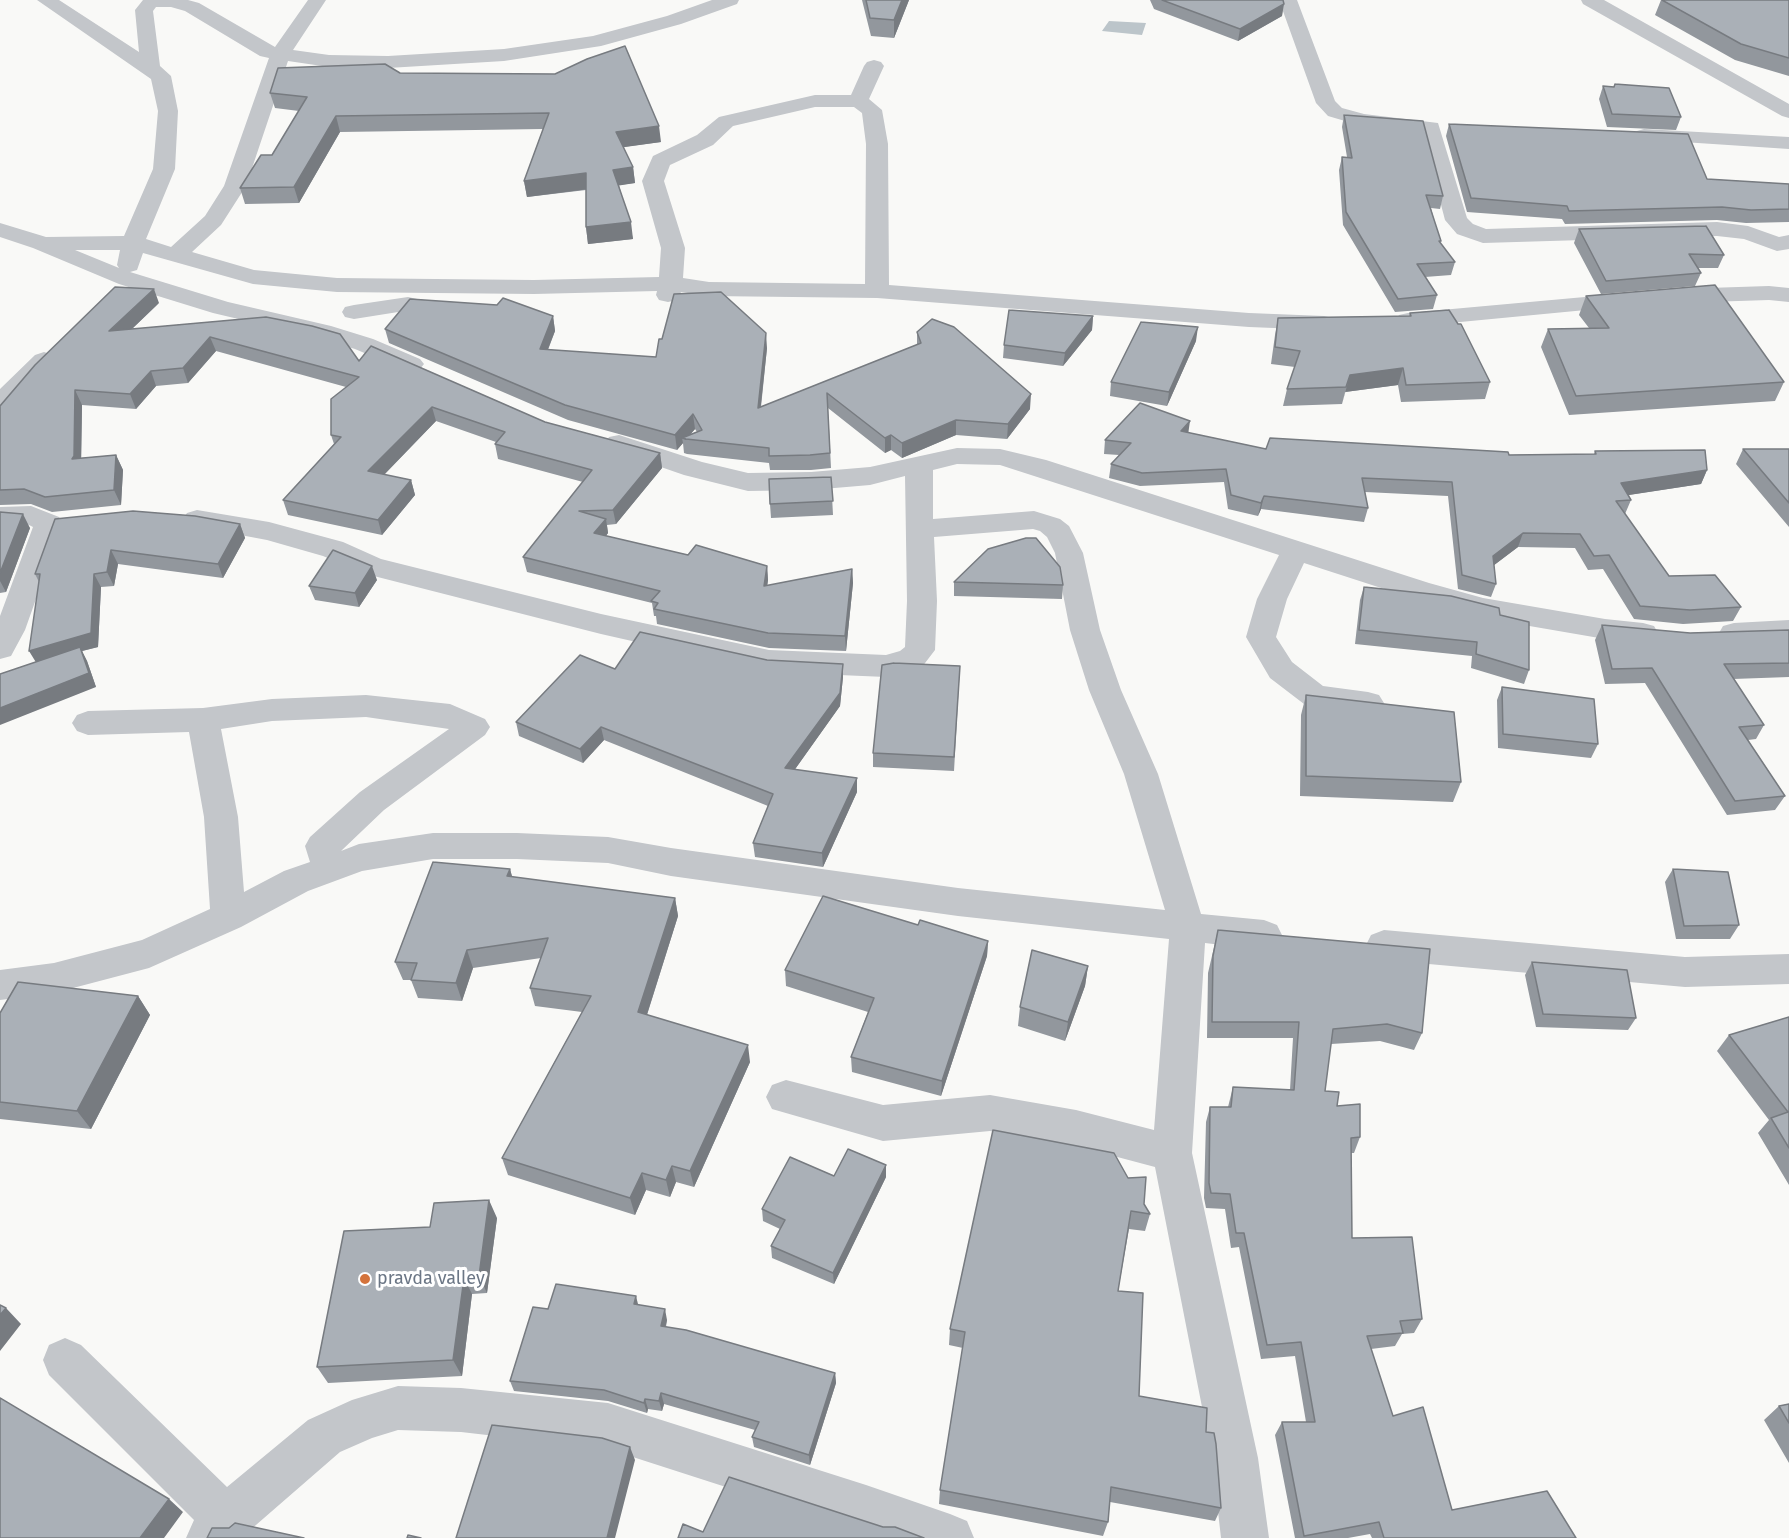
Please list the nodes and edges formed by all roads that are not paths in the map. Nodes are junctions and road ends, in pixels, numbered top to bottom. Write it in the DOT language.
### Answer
graph roads {
  1 [pos="46,0"];
  2 [pos="317,0"];
  3 [pos="730,0"];
  4 [pos="1288,0"];
  5 [pos="1590,0"];
  6 [pos="150,1"];
  7 [pos="280,54"];
  8 [pos="874,66"];
  9 [pos="150,68"];
  10 [pos="858,101"];
  11 [pos="1789,112"];
  12 [pos="1431,127"];
  13 [pos="1455,128"];
  14 [pos="1620,134"];
  15 [pos="1789,143"];
  16 [pos="0,230"];
  17 [pos="41,243"];
  18 [pos="133,243"];
  19 [pos="176,255"];
  20 [pos="1777,268"];
  21 [pos="253,277"];
  22 [pos="349,286"];
  23 [pos="118,287"];
  24 [pos="669,290"];
  25 [pos="877,291"];
  26 [pos="222,308"];
  27 [pos="354,312"];
  28 [pos="1386,322"];
  29 [pos="1351,324"];
  30 [pos="322,331"];
  31 [pos="61,343"];
  32 [pos="436,375"];
  33 [pos="0,398"];
  34 [pos="590,435"];
  35 [pos="919,466"];
  36 [pos="0,516"];
  37 [pos="171,517"];
  38 [pos="919,529"];
  39 [pos="1296,550"];
  40 [pos="1789,630"];
  41 [pos="1672,635"];
  42 [pos="1705,635"];
  43 [pos="0,648"];
  44 [pos="1397,707"];
  45 [pos="203,720"];
  46 [pos="88,723"];
  47 [pos="330,869"];
  48 [pos="228,917"];
  49 [pos="1188,928"];
  50 [pos="1294,938"];
  51 [pos="1353,942"];
  52 [pos="1789,969"];
  53 [pos="0,985"];
  54 [pos="786,1097"];
  55 [pos="1172,1153"];
  56 [pos="65,1360"];
  57 [pos="218,1528"];
  58 [pos="950,1538"];
  59 [pos="1245,1538"];
  1 -- 9 [label="street"];
  2 -- 7 [label="street"];
  3 -- 7 [label="street"];
  4 -- 12 [label="street"];
  5 -- 11 [label="street"];
  6 -- 7 [label="street"];
  6 -- 9 [label="street"];
  7 -- 19 [label="street"];
  8 -- 10 [label="street"];
  9 -- 18 [label="street"];
  10 -- 24 [label="street"];
  10 -- 25 [label="street"];
  12 -- 13 [label="street"];
  12 -- 20 [label="street"];
  14 -- 15 [label="street"];
  16 -- 17 [label="street"];
  17 -- 18 [label="street"];
  17 -- 23 [label="street"];
  18 -- 19 [label="street"];
  18 -- 23 [label="street"];
  19 -- 21 [label="street"];
  20 -- 28 [label="street"];
  21 -- 22 [label="street"];
  21 -- 26 [label="street"];
  22 -- 24 [label="street"];
  22 -- 27 [label="street"];
  23 -- 26 [label="street"];
  24 -- 25 [label="street"];
  24 -- 27 [label="street"];
  25 -- 29 [label="street"];
  26 -- 30 [label="street"];
  27 -- 30 [label="street"];
  30 -- 32 [label="street"];
  31 -- 33 [label="street"];
  34 -- 35 [label="street"];
  35 -- 38 [label="street"];
  35 -- 39 [label="street"];
  36 -- 43 [label="street"];
  37 -- 38 [label="street"];
  38 -- 49 [label="street"];
  39 -- 41 [label="street"];
  39 -- 44 [label="street"];
  40 -- 42 [label="street"];
  45 -- 46 [label="street"];
  45 -- 47 [label="street"];
  45 -- 48 [label="street"];
  47 -- 48 [label="street"];
  47 -- 49 [label="street"];
  48 -- 53 [label="street"];
  49 -- 50 [label="street"];
  49 -- 55 [label="street"];
  51 -- 52 [label="street"];
  54 -- 55 [label="street"];
  55 -- 59 [label="street"];
  56 -- 57 [label="street"];
  57 -- 58 [label="street"];
}
